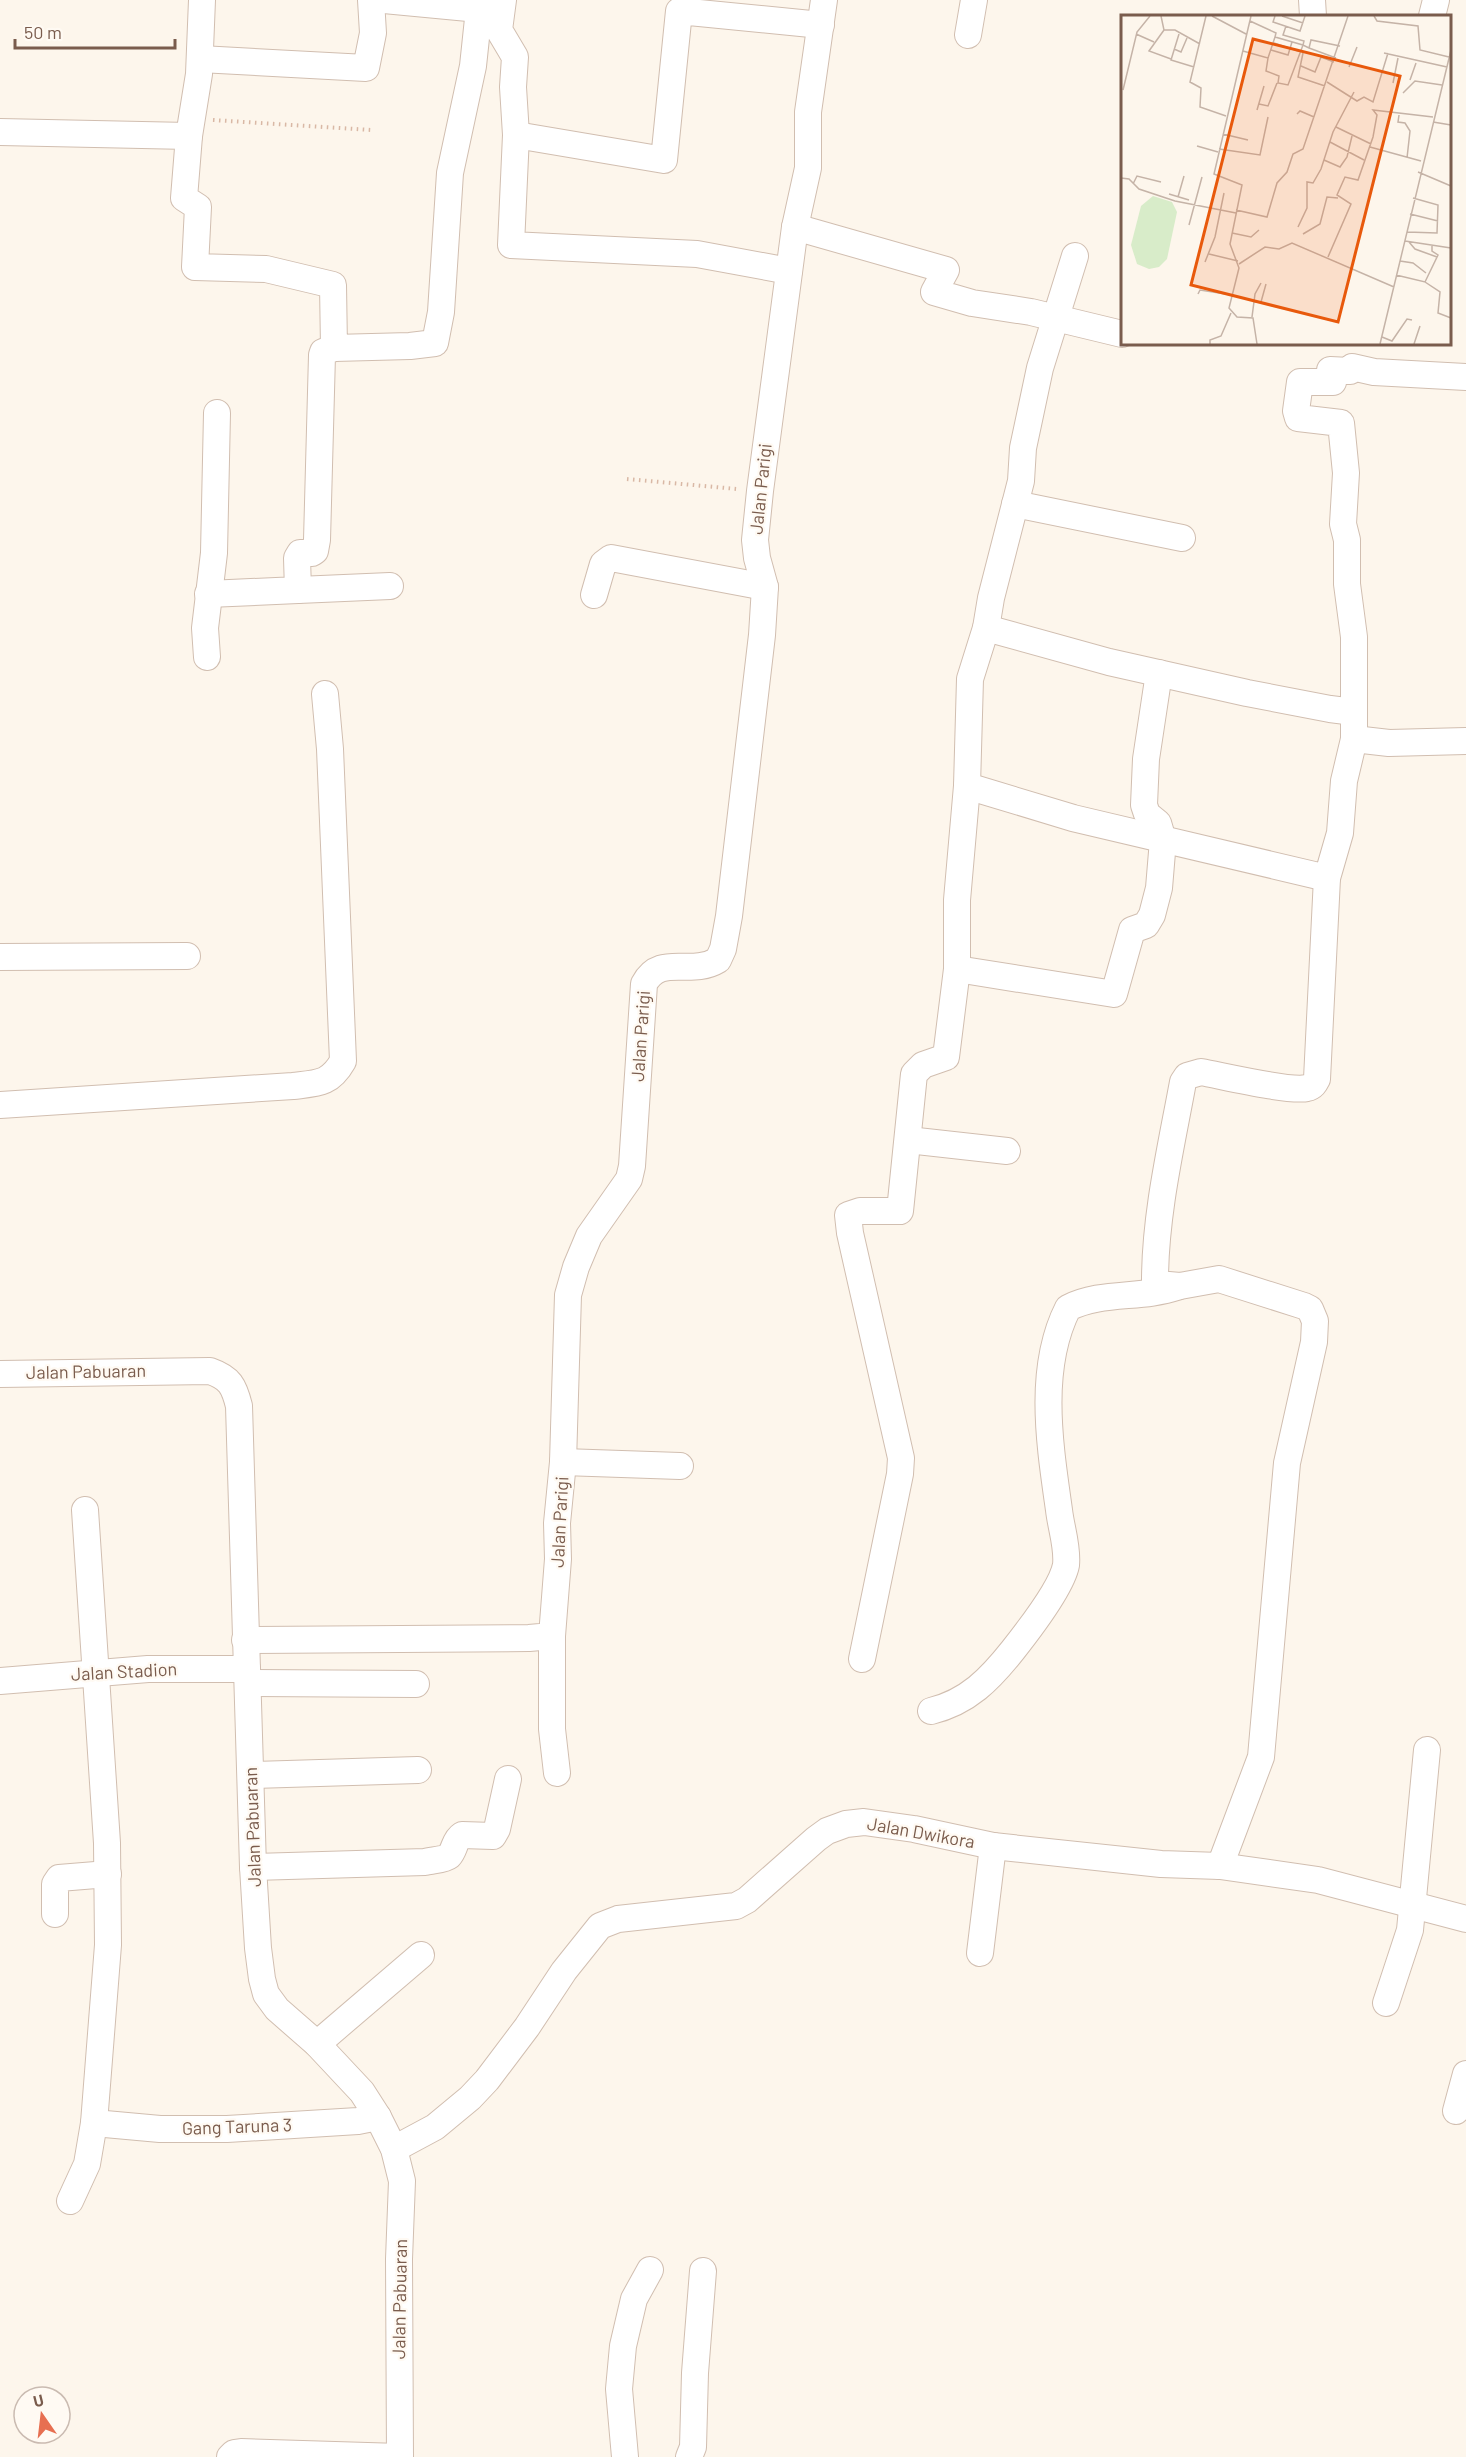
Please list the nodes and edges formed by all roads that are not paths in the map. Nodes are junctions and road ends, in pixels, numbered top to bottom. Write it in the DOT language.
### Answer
graph roads {
  1 [pos="202,0"];
  2 [pos="371,0"];
  3 [pos="384,0"];
  4 [pos="824,0"];
  5 [pos="974,0"];
  6 [pos="1436,0"];
  7 [pos="487,3"];
  8 [pos="1432,15"];
  9 [pos="821,26"];
  10 [pos="968,35"];
  11 [pos="200,59"];
  12 [pos="190,127"];
  13 [pos="0,132"];
  14 [pos="516,135"];
  15 [pos="795,227"];
  16 [pos="1075,256"];
  17 [pos="789,271"];
  18 [pos="1054,318"];
  19 [pos="1121,334"];
  20 [pos="334,348"];
  21 [pos="1466,377"];
  22 [pos="217,413"];
  23 [pos="1015,504"];
  24 [pos="1182,538"];
  25 [pos="390,586"];
  26 [pos="765,587"];
  27 [pos="298,590"];
  28 [pos="208,594"];
  29 [pos="594,595"];
  30 [pos="986,628"];
  31 [pos="207,657"];
  32 [pos="1159,673"];
  33 [pos="325,694"];
  34 [pos="1354,712"];
  35 [pos="1354,740"];
  36 [pos="1466,741"];
  37 [pos="968,786"];
  38 [pos="1164,840"];
  39 [pos="1327,878"];
  40 [pos="187,956"];
  41 [pos="0,957"];
  42 [pos="957,969"];
  43 [pos="0,1105"];
  44 [pos="908,1140"];
  45 [pos="1007,1151"];
  46 [pos="1180,1287"];
  47 [pos="0,1374"];
  48 [pos="563,1462"];
  49 [pos="680,1466"];
  50 [pos="85,1510"];
  51 [pos="542,1637"];
  52 [pos="245,1640"];
  53 [pos="862,1659"];
  54 [pos="94,1673"];
  55 [pos="248,1676"];
  56 [pos="0,1681"];
  57 [pos="416,1684"];
  58 [pos="931,1711"];
  59 [pos="1426,1750"];
  60 [pos="418,1770"];
  61 [pos="557,1773"];
  62 [pos="252,1775"];
  63 [pos="508,1779"];
  64 [pos="993,1846"];
  65 [pos="1220,1866"];
  66 [pos="253,1867"];
  67 [pos="108,1874"];
  68 [pos="1413,1903"];
  69 [pos="55,1914"];
  70 [pos="1466,1919"];
  71 [pos="980,1953"];
  72 [pos="421,1955"];
  73 [pos="1386,2003"];
  74 [pos="317,2044"];
  75 [pos="1466,2074"];
  76 [pos="1456,2111"];
  77 [pos="378,2117"];
  78 [pos="94,2123"];
  79 [pos="394,2149"];
  80 [pos="70,2201"];
  81 [pos="650,2270"];
  82 [pos="703,2271"];
  83 [pos="230,2457"];
  84 [pos="400,2457"];
  85 [pos="625,2457"];
  86 [pos="689,2457"];
  1 -- 11 [label="street"];
  2 -- 11 [label="street"];
  3 -- 7 [label="street"];
  4 -- 9 [label="street, Jalan Parigi"];
  5 -- 10 [label="street"];
  6 -- 8 [label="street"];
  7 -- 14 [label="street"];
  7 -- 20 [label="street"];
  9 -- 14 [label="street"];
  9 -- 15 [label="street, Jalan Parigi"];
  11 -- 12 [label="street"];
  12 -- 13 [label="street"];
  12 -- 20 [label="street"];
  14 -- 17 [label="street"];
  15 -- 17 [label="street, Jalan Parigi"];
  15 -- 18 [label="street"];
  16 -- 18 [label="street"];
  17 -- 26 [label="street, Jalan Parigi"];
  18 -- 19 [label="street"];
  18 -- 23 [label="street"];
  20 -- 27 [label="street"];
  21 -- 34 [label="street"];
  22 -- 28 [label="street"];
  23 -- 24 [label="street"];
  23 -- 30 [label="street"];
  25 -- 27 [label="street"];
  26 -- 29 [label="street"];
  26 -- 48 [label="street, Jalan Parigi"];
  27 -- 28 [label="street"];
  28 -- 31 [label="street"];
  30 -- 32 [label="street"];
  30 -- 37 [label="street"];
  32 -- 34 [label="street"];
  32 -- 38 [label="street"];
  33 -- 43 [label="street"];
  34 -- 35 [label="street"];
  35 -- 36 [label="street"];
  35 -- 39 [label="street"];
  37 -- 38 [label="street"];
  37 -- 42 [label="street"];
  38 -- 39 [label="street"];
  38 -- 42 [label="street"];
  39 -- 46 [label="street"];
  40 -- 41 [label="street"];
  42 -- 44 [label="street"];
  44 -- 45 [label="street"];
  44 -- 53 [label="street"];
  46 -- 58 [label="street"];
  46 -- 65 [label="street"];
  47 -- 52 [label="street, Jalan Pabuaran"];
  48 -- 49 [label="street"];
  48 -- 51 [label="street, Jalan Parigi"];
  50 -- 54 [label="street"];
  51 -- 52 [label="street"];
  51 -- 61 [label="street, Jalan Parigi"];
  52 -- 55 [label="street, Jalan Pabuaran"];
  54 -- 55 [label="street, Jalan Stadion"];
  54 -- 56 [label="street, Jalan Stadion"];
  54 -- 67 [label="street"];
  55 -- 57 [label="street, Jalan Stadion"];
  55 -- 62 [label="street, Jalan Pabuaran"];
  59 -- 68 [label="street"];
  60 -- 62 [label="street"];
  62 -- 66 [label="street, Jalan Pabuaran"];
  63 -- 66 [label="street"];
  64 -- 65 [label="street, Jalan Dwikora"];
  64 -- 71 [label="street"];
  64 -- 79 [label="street, Jalan Dwikora"];
  65 -- 68 [label="street, Jalan Dwikora"];
  66 -- 74 [label="street, Jalan Pabuaran"];
  67 -- 69 [label="street"];
  67 -- 78 [label="street"];
  68 -- 70 [label="street, Jalan Dwikora"];
  68 -- 73 [label="street"];
  72 -- 74 [label="street"];
  74 -- 77 [label="street, Jalan Pabuaran"];
  75 -- 76 [label="street"];
  77 -- 78 [label="street, Gang Taruna 3"];
  77 -- 79 [label="street, Jalan Pabuaran"];
  78 -- 80 [label="street"];
  79 -- 84 [label="street, Jalan Pabuaran"];
  81 -- 85 [label="street"];
  82 -- 86 [label="street"];
  83 -- 84 [label="street"];
}
